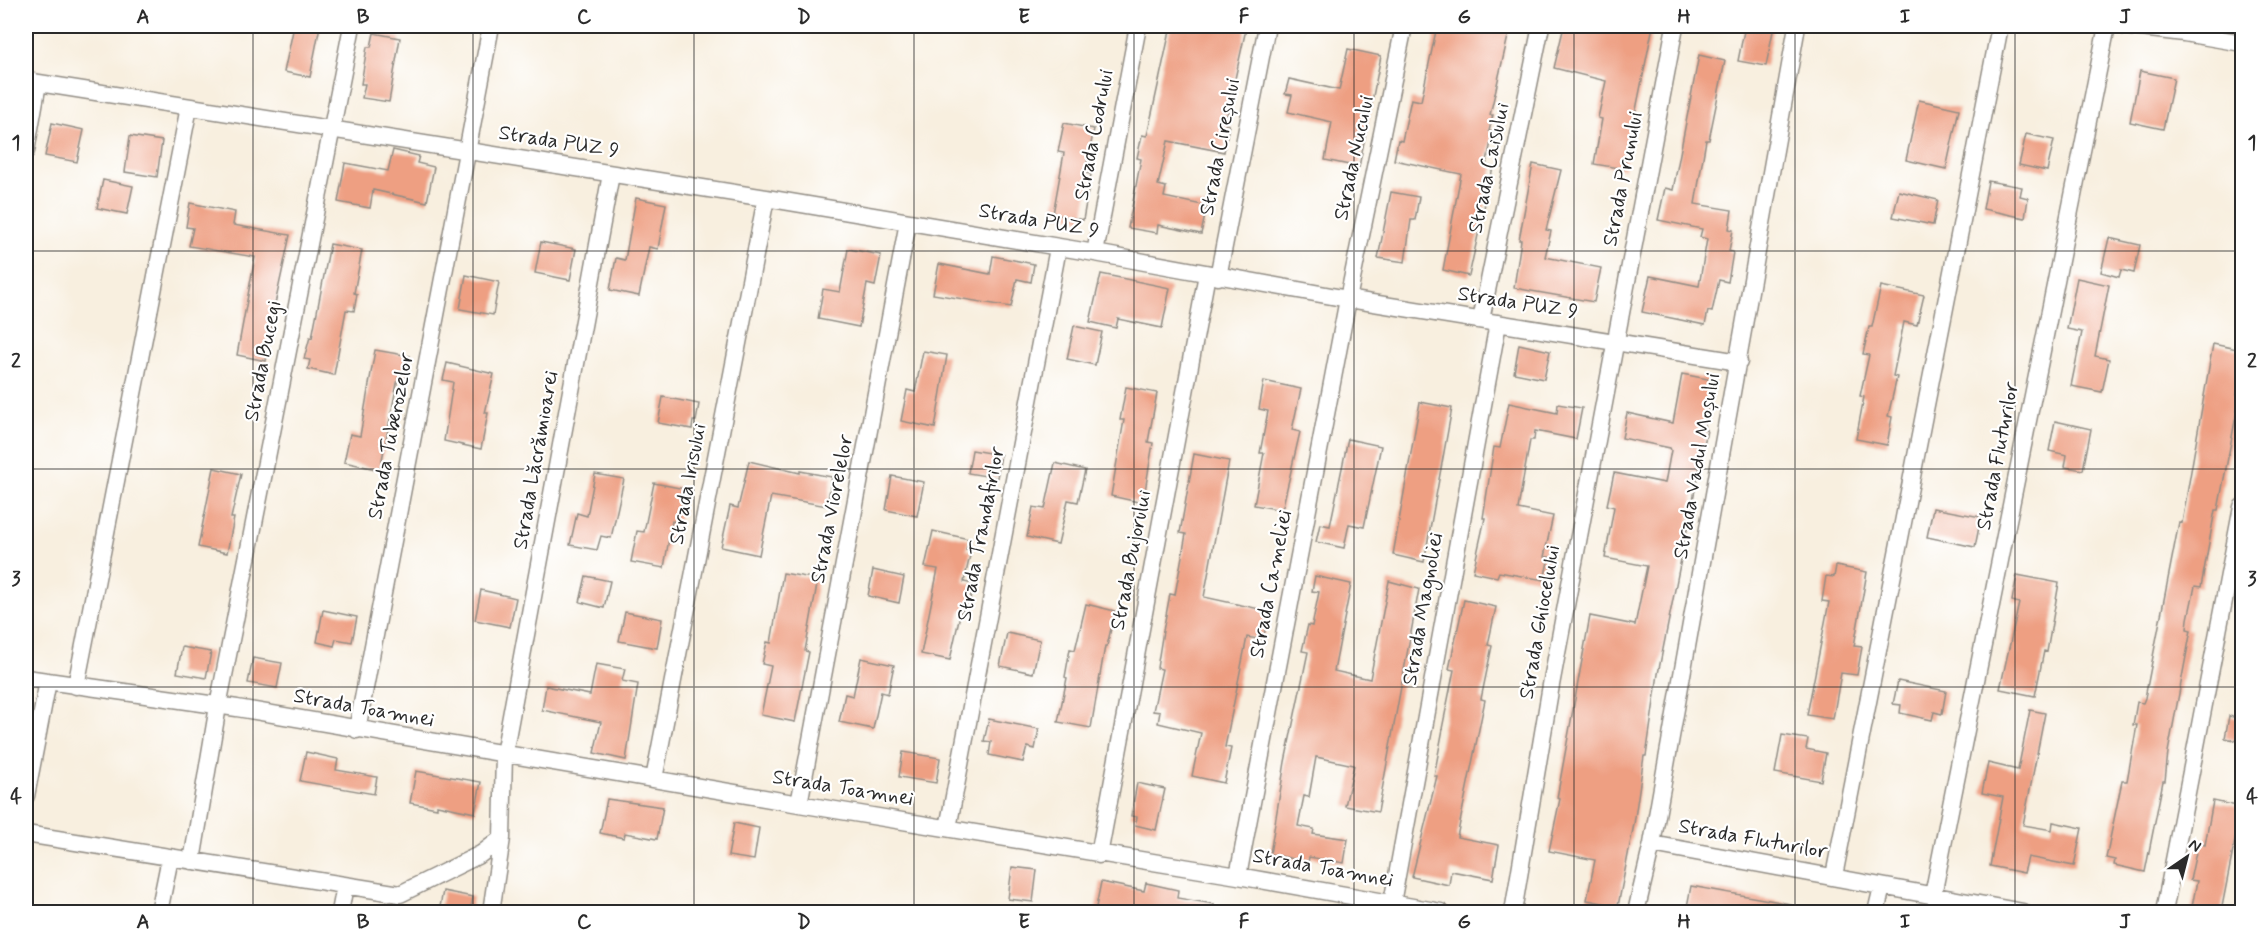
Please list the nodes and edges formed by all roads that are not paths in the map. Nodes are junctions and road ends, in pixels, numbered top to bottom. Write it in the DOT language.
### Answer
graph roads {
  1 [pos="352,26"];
  2 [pos="491,26"];
  3 [pos="1138,26"];
  4 [pos="1267,26"];
  5 [pos="1404,26"];
  6 [pos="1541,26"];
  7 [pos="1675,26"];
  8 [pos="1797,26"];
  9 [pos="2000,26"];
  10 [pos="2107,26"];
  11 [pos="2124,26"];
  12 [pos="2242,43"];
  13 [pos="32,82"];
  14 [pos="189,106"];
  15 [pos="331,129"];
  16 [pos="26,151"];
  17 [pos="468,151"];
  18 [pos="611,174"];
  19 [pos="766,198"];
  20 [pos="908,222"];
  21 [pos="1058,248"];
  22 [pos="1095,253"];
  23 [pos="1212,276"];
  24 [pos="1348,300"];
  25 [pos="1481,320"];
  26 [pos="1498,323"];
  27 [pos="1615,341"];
  28 [pos="1739,362"];
  29 [pos="2242,507"];
  30 [pos="26,678"];
  31 [pos="48,681"];
  32 [pos="76,686"];
  33 [pos="218,706"];
  34 [pos="357,730"];
  35 [pos="504,754"];
  36 [pos="654,779"];
  37 [pos="26,796"];
  38 [pos="799,804"];
  39 [pos="948,828"];
  40 [pos="26,834"];
  41 [pos="501,838"];
  42 [pos="1652,844"];
  43 [pos="1099,855"];
  44 [pos="170,858"];
  45 [pos="192,861"];
  46 [pos="1238,876"];
  47 [pos="1834,876"];
  48 [pos="345,886"];
  49 [pos="1882,886"];
  50 [pos="1933,895"];
  51 [pos="1392,903"];
  52 [pos="159,912"];
  53 [pos="340,912"];
  54 [pos="491,912"];
  55 [pos="1441,912"];
  56 [pos="1513,912"];
  57 [pos="1636,912"];
  58 [pos="1876,912"];
  59 [pos="2023,912"];
  60 [pos="2164,912"];
  1 -- 15 [label="street, Strada Bucegi"];
  2 -- 17 [label="street, Strada Tuberozelor"];
  3 -- 22 [label="street, Strada Codrului"];
  4 -- 23 [label="street, Strada Cireșului"];
  5 -- 24 [label="street, Strada Nucului"];
  6 -- 25 [label="street, Strada Caisului"];
  7 -- 27 [label="street, Strada Prunului"];
  8 -- 28 [label="street, Strada Vadul Moșului"];
  9 -- 47 [label="street"];
  10 -- 50 [label="street, Strada Fluturilor"];
  11 -- 12 [label="street"];
  13 -- 14 [label="street, Strada PUZ 9"];
  13 -- 16 [label="street"];
  14 -- 15 [label="street, Strada PUZ 9"];
  14 -- 32 [label="street"];
  15 -- 17 [label="street, Strada PUZ 9"];
  15 -- 33 [label="street, Strada Bucegi"];
  17 -- 18 [label="street, Strada PUZ 9"];
  17 -- 34 [label="street, Strada Tuberozelor"];
  18 -- 19 [label="street, Strada PUZ 9"];
  18 -- 35 [label="street, Strada Lăcrămioarei"];
  19 -- 20 [label="street, Strada PUZ 9"];
  19 -- 36 [label="street, Strada Irisului"];
  20 -- 21 [label="street, Strada PUZ 9"];
  20 -- 38 [label="street, Strada Viorelelor"];
  21 -- 22 [label="street, Strada PUZ 9"];
  21 -- 39 [label="street, Strada Trandafirilor"];
  22 -- 23 [label="street, Strada PUZ 9"];
  23 -- 24 [label="street, Strada PUZ 9"];
  23 -- 43 [label="street, Strada Bujorului"];
  24 -- 25 [label="street, Strada PUZ 9"];
  24 -- 46 [label="street, Strada Cameliei"];
  25 -- 26 [label="street, Strada PUZ 9"];
  26 -- 27 [label="street, Strada PUZ 9"];
  26 -- 51 [label="street, Strada Magnoliei"];
  27 -- 28 [label="street, Strada PUZ 9"];
  27 -- 56 [label="street, Strada Ghiocelului"];
  28 -- 42 [label="street, Strada Vadul Moșului"];
  29 -- 60 [label="street"];
  30 -- 31 [label="street, Strada Toamnei"];
  31 -- 32 [label="street, Strada Toamnei"];
  31 -- 37 [label="street"];
  32 -- 33 [label="street, Strada Toamnei"];
  33 -- 34 [label="street, Strada Toamnei"];
  33 -- 45 [label="street, Strada Bucegi"];
  34 -- 35 [label="street, Strada Toamnei"];
  35 -- 36 [label="street, Strada Toamnei"];
  35 -- 41 [label="street, Strada Lăcrămioarei"];
  36 -- 38 [label="street, Strada Toamnei"];
  38 -- 39 [label="street, Strada Toamnei"];
  39 -- 43 [label="street, Strada Toamnei"];
  40 -- 44 [label="street"];
  41 -- 48 [label="street"];
  41 -- 54 [label="street, Strada Lăcrămioarei"];
  42 -- 47 [label="street, Strada Fluturilor"];
  42 -- 57 [label="street, Strada Vadul Moșului"];
  43 -- 46 [label="street, Strada Toamnei"];
  44 -- 45 [label="street"];
  44 -- 52 [label="street"];
  45 -- 48 [label="street"];
  46 -- 51 [label="street, Strada Toamnei"];
  47 -- 49 [label="street, Strada Fluturilor"];
  48 -- 53 [label="street"];
  49 -- 50 [label="street, Strada Fluturilor"];
  49 -- 58 [label="street"];
  50 -- 59 [label="street, Strada Fluturilor"];
  51 -- 55 [label="street, Strada Toamnei"];
}
